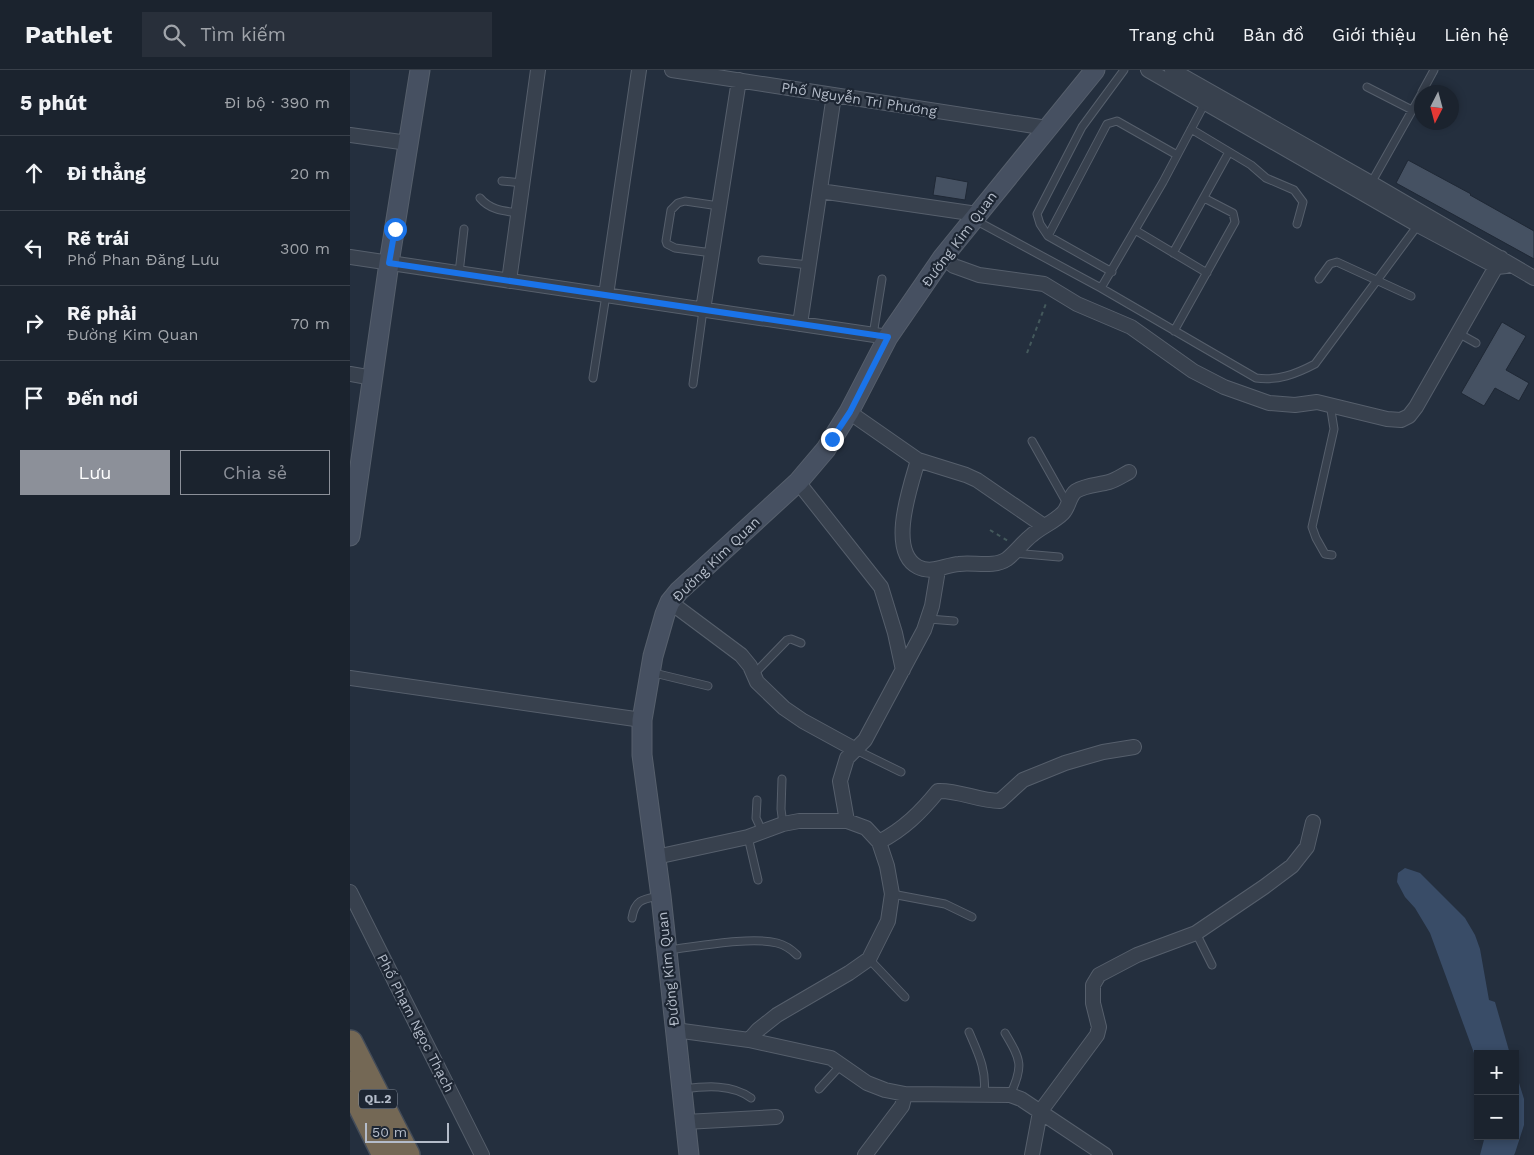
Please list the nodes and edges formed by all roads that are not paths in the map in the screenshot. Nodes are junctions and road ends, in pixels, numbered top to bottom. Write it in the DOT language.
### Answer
graph roads {
  1 [pos="420,70"];
  2 [pos="538,70"];
  3 [pos="639,70"];
  4 [pos="672,70"];
  5 [pos="1095,70"];
  6 [pos="1124,70"];
  7 [pos="1148,70"];
  8 [pos="1172,70"];
  9 [pos="1434,70"];
  10 [pos="739,80"];
  11 [pos="1426,85"];
  12 [pos="1366,87"];
  13 [pos="834,95"];
  14 [pos="1209,97"];
  15 [pos="1414,107"];
  16 [pos="1412,110"];
  17 [pos="1047,128"];
  18 [pos="1191,129"];
  19 [pos="350,135"];
  20 [pos="408,143"];
  21 [pos="1229,152"];
  22 [pos="1177,155"];
  23 [pos="502,181"];
  24 [pos="522,183"];
  25 [pos="1368,188"];
  26 [pos="820,191"];
  27 [pos="480,198"];
  28 [pos="1204,198"];
  29 [pos="719,206"];
  30 [pos="518,213"];
  31 [pos="975,216"];
  32 [pos="1297,224"];
  33 [pos="1418,225"];
  34 [pos="464,228"];
  35 [pos="1134,230"];
  36 [pos="1048,236"];
  37 [pos="712,253"];
  38 [pos="1173,253"];
  39 [pos="350,257"];
  40 [pos="943,258"];
  41 [pos="762,260"];
  42 [pos="389,263"];
  43 [pos="1503,263"];
  44 [pos="809,265"];
  45 [pos="1112,272"];
  46 [pos="458,273"];
  47 [pos="1207,273"];
  48 [pos="1534,278"];
  49 [pos="882,279"];
  50 [pos="1319,280"];
  51 [pos="509,281"];
  52 [pos="1377,281"];
  53 [pos="1101,288"];
  54 [pos="606,295"];
  55 [pos="1411,296"];
  56 [pos="703,310"];
  57 [pos="800,324"];
  58 [pos="1174,332"];
  59 [pos="1457,332"];
  60 [pos="880,336"];
  61 [pos="1476,344"];
  62 [pos="350,374"];
  63 [pos="373,378"];
  64 [pos="593,378"];
  65 [pos="694,384"];
  66 [pos="1330,404"];
  67 [pos="850,412"];
  68 [pos="1032,441"];
  69 [pos="918,460"];
  70 [pos="1129,472"];
  71 [pos="798,482"];
  72 [pos="354,485"];
  73 [pos="1068,506"];
  74 [pos="1044,526"];
  75 [pos="350,536"];
  76 [pos="1016,550"];
  77 [pos="1332,555"];
  78 [pos="1059,556"];
  79 [pos="938,570"];
  80 [pos="670,602"];
  81 [pos="929,619"];
  82 [pos="954,621"];
  83 [pos="801,643"];
  84 [pos="903,670"];
  85 [pos="650,672"];
  86 [pos="754,674"];
  87 [pos="350,678"];
  88 [pos="708,686"];
  89 [pos="642,720"];
  90 [pos="1134,747"];
  91 [pos="856,750"];
  92 [pos="901,772"];
  93 [pos="782,779"];
  94 [pos="757,800"];
  95 [pos="847,821"];
  96 [pos="1313,822"];
  97 [pos="783,824"];
  98 [pos="762,831"];
  99 [pos="748,836"];
  100 [pos="879,842"];
  101 [pos="656,857"];
  102 [pos="758,880"];
  103 [pos="350,892"];
  104 [pos="892,894"];
  105 [pos="661,896"];
  106 [pos="972,917"];
  107 [pos="632,918"];
  108 [pos="1196,933"];
  109 [pos="666,950"];
  110 [pos="797,955"];
  111 [pos="869,960"];
  112 [pos="1212,966"];
  113 [pos="905,998"];
  114 [pos="675,1030"];
  115 [pos="969,1032"];
  116 [pos="1006,1033"];
  117 [pos="749,1040"];
  118 [pos="350,1042"];
  119 [pos="842,1064"];
  120 [pos="350,1084"];
  121 [pos="682,1089"];
  122 [pos="819,1089"];
  123 [pos="905,1094"];
  124 [pos="984,1094"];
  125 [pos="1010,1095"];
  126 [pos="751,1098"];
  127 [pos="1040,1112"];
  128 [pos="776,1117"];
  129 [pos="686,1122"];
  130 [pos="385,1155"];
  131 [pos="407,1155"];
  132 [pos="482,1155"];
  133 [pos="689,1155"];
  134 [pos="865,1155"];
  135 [pos="1032,1155"];
  136 [pos="1105,1155"];
  1 -- 20 [label="main road"];
  2 -- 24 [label="street"];
  3 -- 54 [label="street"];
  4 -- 10 [label="street, Phố Nguyễn Tri Phương"];
  5 -- 17 [label="main road, Đường Kim Quan"];
  6 -- 36 [label="lane"];
  7 -- 14 [label="street"];
  8 -- 14 [label="street"];
  9 -- 11 [label="lane"];
  10 -- 13 [label="street, Phố Nguyễn Tri Phương"];
  10 -- 29 [label="street"];
  12 -- 16 [label="lane"];
  13 -- 17 [label="street, Phố Nguyễn Tri Phương"];
  13 -- 26 [label="street"];
  14 -- 18 [label="lane"];
  14 -- 25 [label="street"];
  15 -- 16 [label="lane"];
  16 -- 25 [label="lane"];
  17 -- 31 [label="main road, Đường Kim Quan"];
  18 -- 21 [label="lane"];
  18 -- 22 [label="lane"];
  19 -- 20 [label="street"];
  20 -- 42 [label="main road"];
  21 -- 28 [label="lane"];
  21 -- 32 [label="lane"];
  22 -- 35 [label="lane"];
  22 -- 36 [label="lane"];
  23 -- 24 [label="lane"];
  24 -- 30 [label="street"];
  25 -- 33 [label="street"];
  25 -- 43 [label="street"];
  26 -- 31 [label="street"];
  26 -- 44 [label="street"];
  27 -- 30 [label="lane"];
  28 -- 38 [label="lane"];
  28 -- 47 [label="lane"];
  29 -- 37 [label="street"];
  29 -- 37 [label="lane"];
  30 -- 51 [label="street"];
  31 -- 40 [label="main road, Đường Kim Quan"];
  31 -- 53 [label="lane"];
  33 -- 43 [label="street"];
  33 -- 52 [label="lane"];
  34 -- 46 [label="lane"];
  35 -- 38 [label="lane"];
  35 -- 45 [label="lane"];
  36 -- 45 [label="lane"];
  37 -- 56 [label="street"];
  38 -- 47 [label="lane"];
  39 -- 42 [label="street"];
  40 -- 60 [label="main road, Đường Kim Quan"];
  40 -- 66 [label="street"];
  41 -- 44 [label="lane"];
  42 -- 46 [label="street"];
  42 -- 63 [label="main road"];
  43 -- 48 [label="street"];
  43 -- 59 [label="street"];
  44 -- 57 [label="street"];
  45 -- 53 [label="lane"];
  46 -- 51 [label="street"];
  47 -- 58 [label="lane"];
  49 -- 60 [label="lane"];
  50 -- 52 [label="lane"];
  51 -- 54 [label="street"];
  52 -- 55 [label="lane"];
  52 -- 58 [label="lane"];
  53 -- 58 [label="lane"];
  54 -- 56 [label="street"];
  54 -- 64 [label="lane"];
  56 -- 57 [label="street"];
  56 -- 65 [label="lane"];
  57 -- 60 [label="street"];
  59 -- 61 [label="lane"];
  59 -- 66 [label="street"];
  60 -- 67 [label="main road, Đường Kim Quan"];
  62 -- 63 [label="street"];
  63 -- 72 [label="main road"];
  66 -- 77 [label="lane"];
  67 -- 69 [label="street"];
  67 -- 71 [label="main road, Đường Kim Quan"];
  68 -- 73 [label="lane"];
  69 -- 74 [label="street"];
  69 -- 79 [label="street"];
  70 -- 73 [label="street"];
  71 -- 80 [label="main road, Đường Kim Quan"];
  71 -- 84 [label="street"];
  72 -- 75 [label="main road"];
  73 -- 74 [label="street"];
  74 -- 76 [label="street"];
  76 -- 78 [label="lane"];
  76 -- 79 [label="street"];
  79 -- 81 [label="street"];
  80 -- 85 [label="main road, Đường Kim Quan"];
  80 -- 86 [label="street"];
  81 -- 82 [label="lane"];
  81 -- 84 [label="street"];
  83 -- 86 [label="lane"];
  84 -- 91 [label="street"];
  85 -- 88 [label="lane"];
  85 -- 89 [label="main road, Đường Kim Quan"];
  86 -- 91 [label="street"];
  87 -- 89 [label="street"];
  89 -- 101 [label="main road, Đường Kim Quan"];
  90 -- 100 [label="street"];
  91 -- 92 [label="lane"];
  91 -- 95 [label="street"];
  93 -- 97 [label="lane"];
  94 -- 98 [label="lane"];
  95 -- 97 [label="street"];
  95 -- 100 [label="street"];
  96 -- 108 [label="street"];
  97 -- 98 [label="street"];
  98 -- 99 [label="street"];
  99 -- 101 [label="street"];
  99 -- 102 [label="lane"];
  100 -- 104 [label="street"];
  101 -- 105 [label="main road, Đường Kim Quan"];
  103 -- 132 [label="street, Phố Phạm Ngọc Thạch"];
  104 -- 106 [label="lane"];
  104 -- 111 [label="street"];
  105 -- 107 [label="lane"];
  105 -- 109 [label="main road, Đường Kim Quan"];
  108 -- 112 [label="lane"];
  108 -- 127 [label="street"];
  109 -- 110 [label="lane"];
  109 -- 114 [label="main road, Đường Kim Quan"];
  111 -- 113 [label="lane"];
  111 -- 117 [label="street"];
  114 -- 117 [label="street"];
  114 -- 121 [label="main road, Đường Kim Quan"];
  115 -- 124 [label="lane"];
  116 -- 125 [label="lane"];
  117 -- 119 [label="street"];
  118 -- 131 [label="highway, QL.2"];
  119 -- 122 [label="lane"];
  119 -- 123 [label="street"];
  120 -- 130 [label="highway, QL.2"];
  121 -- 126 [label="lane"];
  121 -- 129 [label="main road, Đường Kim Quan"];
  123 -- 124 [label="street"];
  123 -- 134 [label="street"];
  124 -- 125 [label="street"];
  125 -- 127 [label="street"];
  127 -- 135 [label="street"];
  127 -- 136 [label="street"];
  128 -- 129 [label="street"];
  129 -- 133 [label="main road, Đường Kim Quan"];
}
